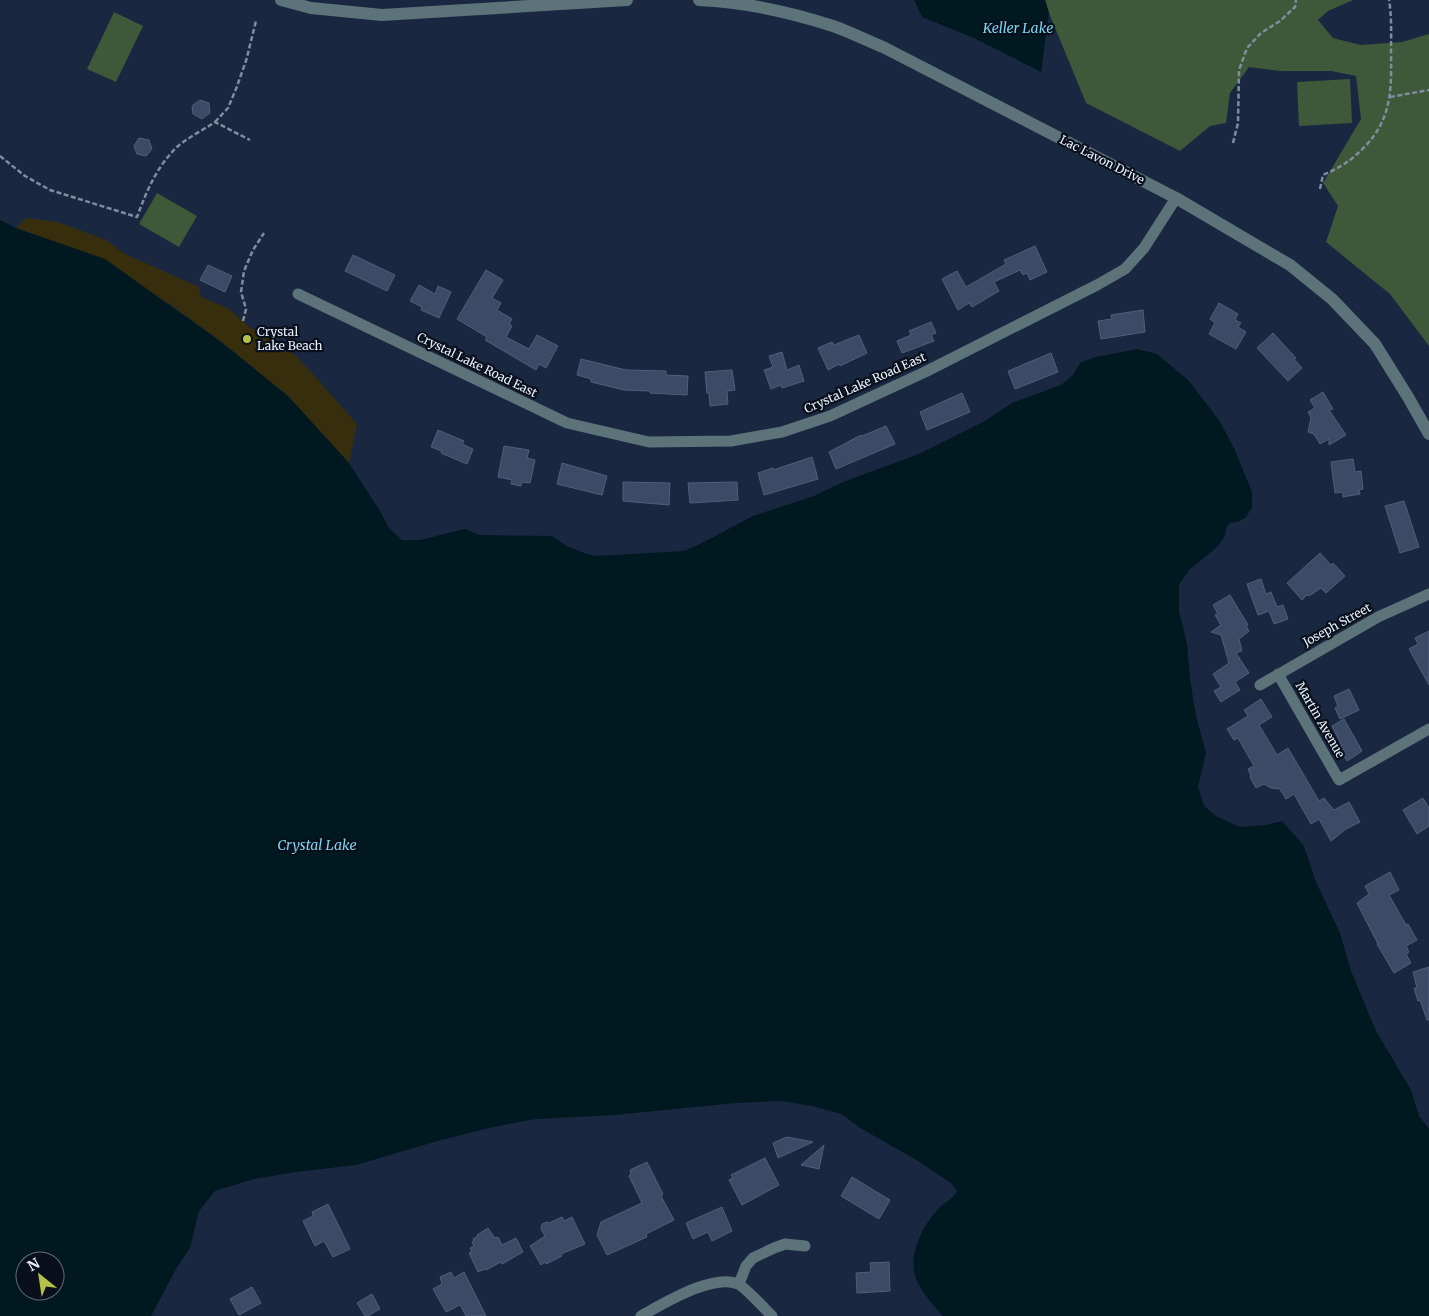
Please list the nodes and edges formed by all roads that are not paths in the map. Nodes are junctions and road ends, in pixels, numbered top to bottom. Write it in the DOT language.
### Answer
graph roads {
  1 [pos="281,0"];
  2 [pos="627,0"];
  3 [pos="699,0"];
  4 [pos="1176,198"];
  5 [pos="298,294"];
  6 [pos="1429,434"];
  7 [pos="1429,594"];
  8 [pos="1278,674"];
  9 [pos="1260,685"];
  10 [pos="1429,729"];
  11 [pos="805,1246"];
  12 [pos="740,1284"];
  13 [pos="640,1316"];
  14 [pos="772,1316"];
  1 -- 2 [label="street"];
  3 -- 4 [label="street, Lac Lavon Drive"];
  4 -- 5 [label="street, Crystal Lake Road East"];
  4 -- 6 [label="street, Lac Lavon Drive"];
  7 -- 8 [label="street, Joseph Street"];
  8 -- 9 [label="street, Joseph Street"];
  8 -- 10 [label="street, Martin Avenue"];
  11 -- 12 [label="street"];
  12 -- 13 [label="street"];
  12 -- 14 [label="street"];
}
